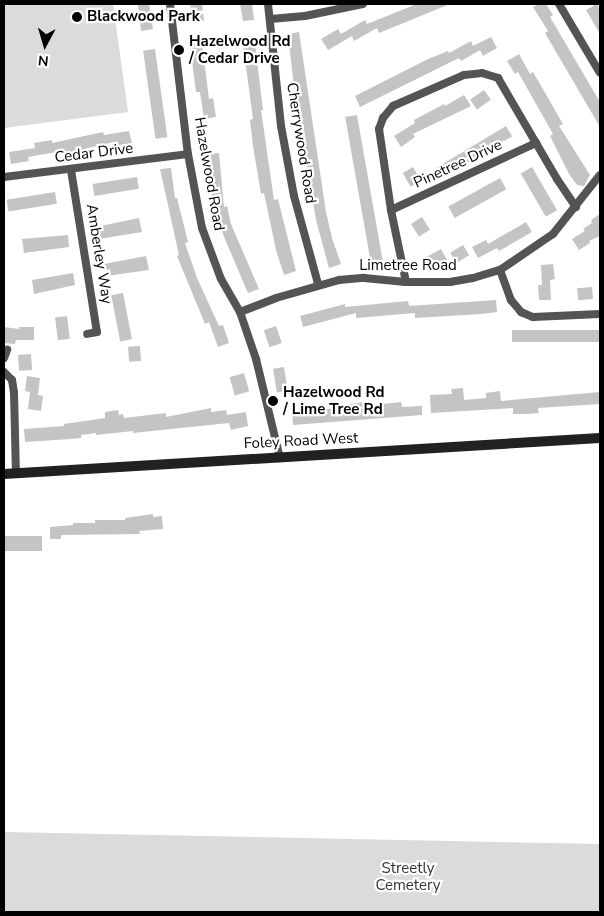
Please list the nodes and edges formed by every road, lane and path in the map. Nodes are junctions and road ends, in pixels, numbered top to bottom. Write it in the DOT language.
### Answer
graph roads {
  1 [pos="170,4"];
  2 [pos="268,4"];
  3 [pos="363,4"];
  4 [pos="560,4"];
  5 [pos="270,19"];
  6 [pos="600,73"];
  7 [pos="536,143"];
  8 [pos="188,154"];
  9 [pos="71,170"];
  10 [pos="600,175"];
  11 [pos="4,177"];
  12 [pos="576,207"];
  13 [pos="391,210"];
  14 [pos="500,270"];
  15 [pos="406,282"];
  16 [pos="318,284"];
  17 [pos="240,312"];
  18 [pos="600,314"];
  19 [pos="87,334"];
  20 [pos="7,350"];
  21 [pos="4,358"];
  22 [pos="4,372"];
  23 [pos="600,438"];
  24 [pos="280,458"];
  25 [pos="4,474"];
  26 [pos="16,474"];
  1 -- 8 [label="street, Hazelwood Road"];
  2 -- 5 [label="street, Cherrywood Road"];
  3 -- 5 [label="street"];
  4 -- 6 [label="street"];
  5 -- 16 [label="street, Cherrywood Road"];
  7 -- 12 [label="street"];
  7 -- 13 [label="street, Pinetree Drive"];
  7 -- 13 [label="street"];
  8 -- 9 [label="street, Cedar Drive"];
  8 -- 17 [label="street, Hazelwood Road"];
  9 -- 11 [label="street, Cedar Drive"];
  9 -- 19 [label="street, Amberley Way"];
  10 -- 12 [label="street, Limetree Road"];
  12 -- 14 [label="street, Limetree Road"];
  13 -- 15 [label="street"];
  14 -- 15 [label="street, Limetree Road"];
  14 -- 18 [label="street"];
  15 -- 16 [label="street, Limetree Road"];
  16 -- 17 [label="street, Limetree Road"];
  17 -- 24 [label="street, Hazelwood Road"];
  20 -- 21 [label="street"];
  22 -- 26 [label="street"];
  23 -- 24 [label="main road, Foley Road West"];
  24 -- 26 [label="main road, Foley Road West"];
  25 -- 26 [label="main road, Foley Road West"];
}
